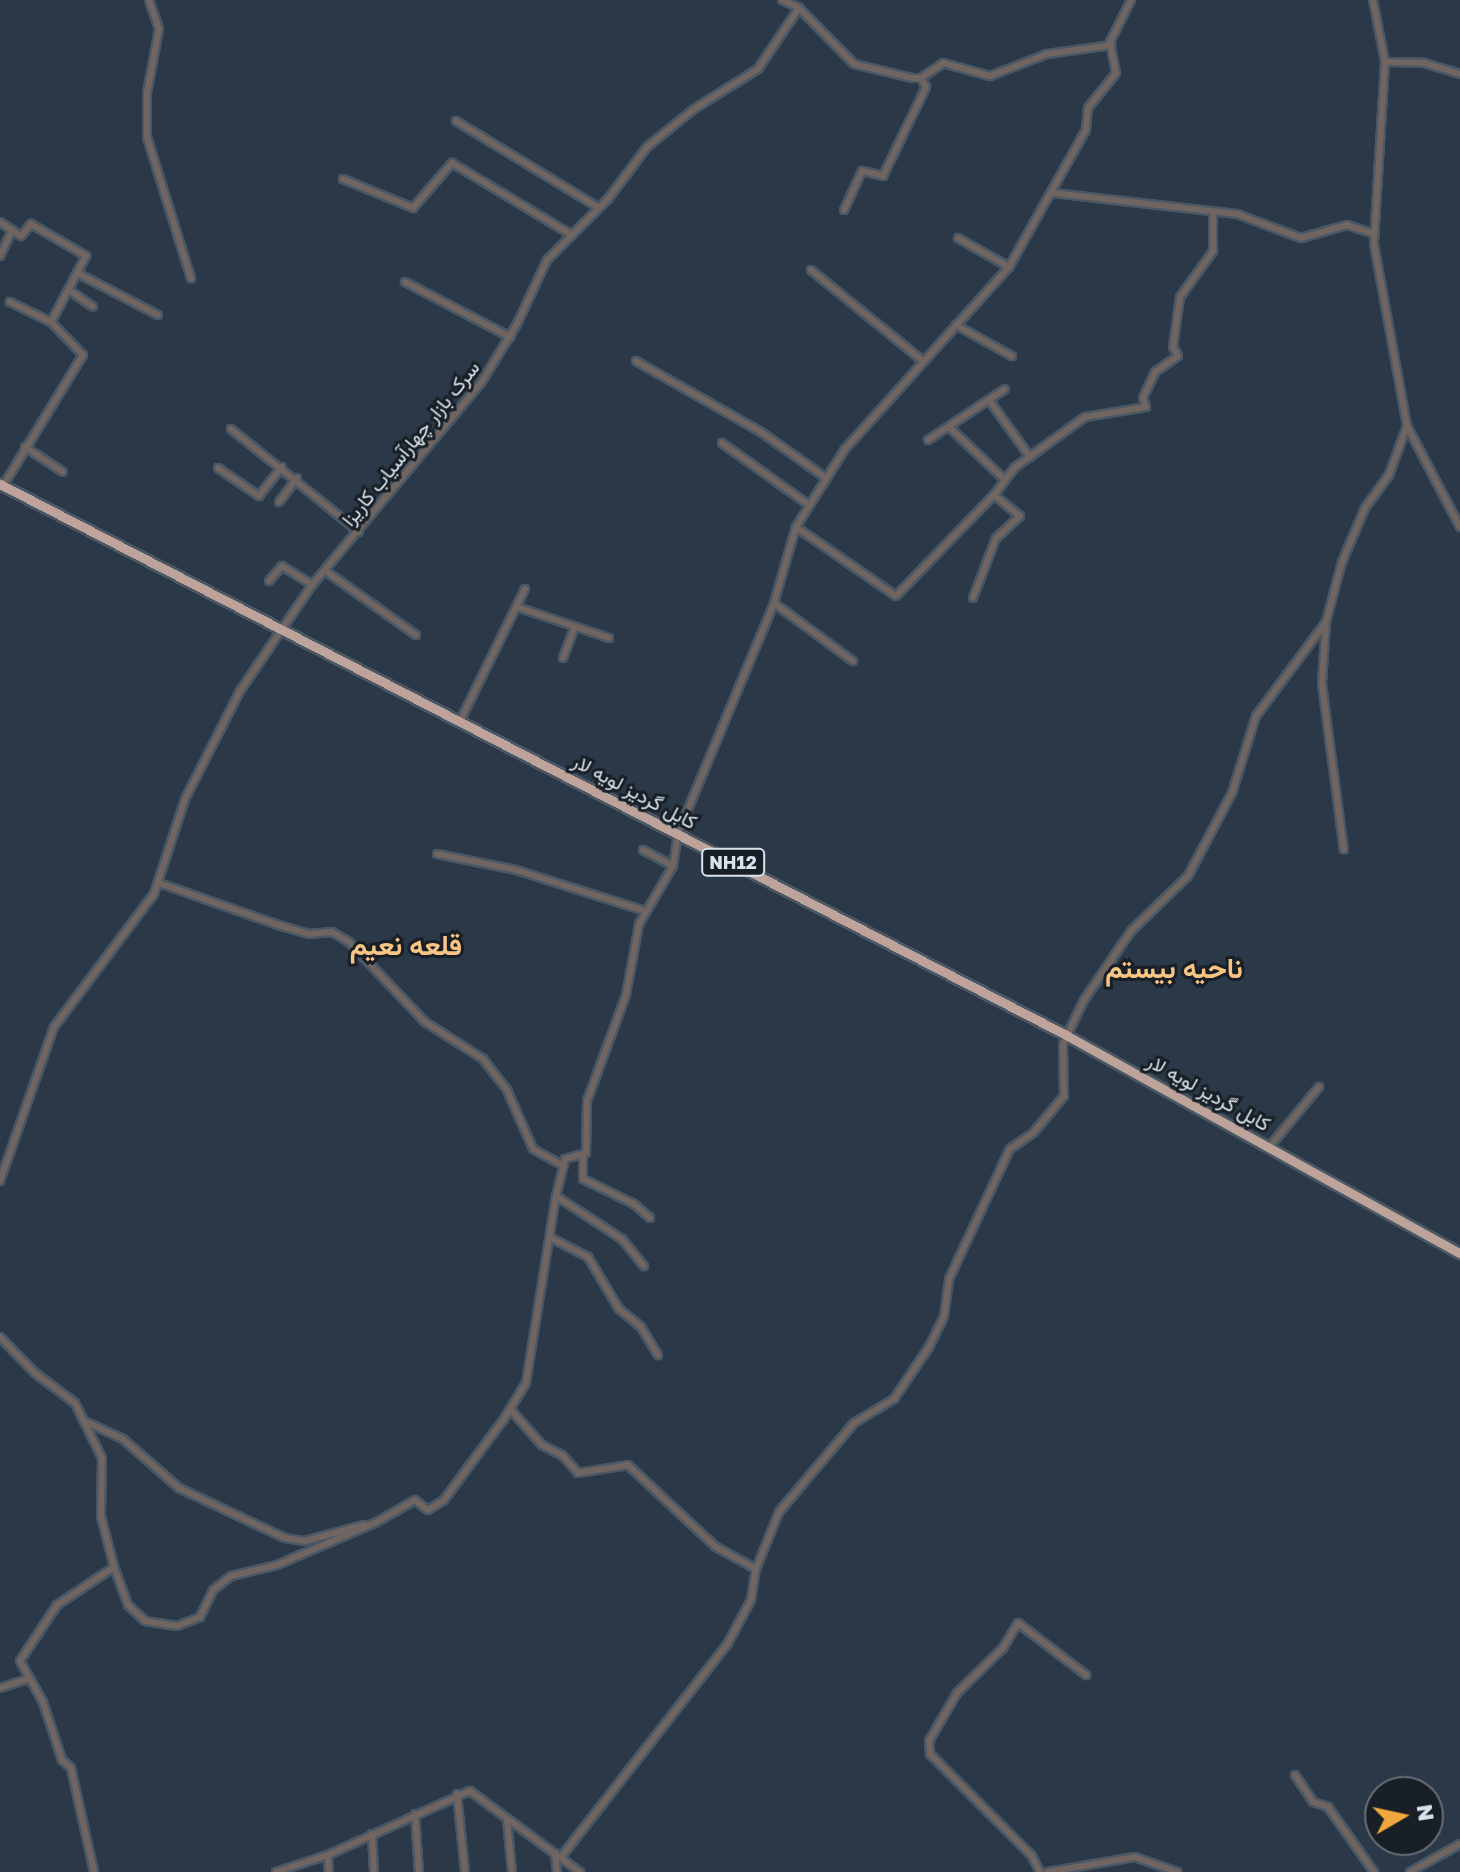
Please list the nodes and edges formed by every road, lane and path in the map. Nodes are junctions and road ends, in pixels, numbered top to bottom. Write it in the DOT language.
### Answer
graph roads {
  1 [pos="149,0"];
  2 [pos="782,0"];
  3 [pos="1131,0"];
  4 [pos="1373,0"];
  5 [pos="799,8"];
  6 [pos="1111,45"];
  7 [pos="1385,62"];
  8 [pos="1460,74"];
  9 [pos="921,78"];
  10 [pos="456,121"];
  11 [pos="343,179"];
  12 [pos="1053,193"];
  13 [pos="599,208"];
  14 [pos="844,210"];
  15 [pos="1213,215"];
  16 [pos="0,222"];
  17 [pos="12,230"];
  18 [pos="1375,234"];
  19 [pos="572,235"];
  20 [pos="958,238"];
  21 [pos="0,256"];
  22 [pos="1009,267"];
  23 [pos="811,270"];
  24 [pos="77,273"];
  25 [pos="191,278"];
  26 [pos="405,282"];
  27 [pos="69,290"];
  28 [pos="10,302"];
  29 [pos="93,307"];
  30 [pos="158,315"];
  31 [pos="51,322"];
  32 [pos="956,325"];
  33 [pos="510,337"];
  34 [pos="1012,356"];
  35 [pos="636,361"];
  36 [pos="923,361"];
  37 [pos="1005,389"];
  38 [pos="989,400"];
  39 [pos="1407,426"];
  40 [pos="949,427"];
  41 [pos="231,429"];
  42 [pos="928,440"];
  43 [pos="722,443"];
  44 [pos="25,447"];
  45 [pos="1030,457"];
  46 [pos="282,467"];
  47 [pos="218,468"];
  48 [pos="63,472"];
  49 [pos="297,478"];
  50 [pos="826,478"];
  51 [pos="1005,480"];
  52 [pos="2,485"];
  53 [pos="994,495"];
  54 [pos="279,502"];
  55 [pos="809,505"];
  56 [pos="796,527"];
  57 [pos="1460,527"];
  58 [pos="359,532"];
  59 [pos="327,572"];
  60 [pos="269,581"];
  61 [pos="312,585"];
  62 [pos="525,589"];
  63 [pos="973,598"];
  64 [pos="774,603"];
  65 [pos="520,608"];
  66 [pos="1326,622"];
  67 [pos="575,627"];
  68 [pos="282,631"];
  69 [pos="416,635"];
  70 [pos="609,638"];
  71 [pos="563,658"];
  72 [pos="853,661"];
  73 [pos="461,719"];
  74 [pos="678,833"];
  75 [pos="643,850"];
  76 [pos="1344,850"];
  77 [pos="437,854"];
  78 [pos="673,866"];
  79 [pos="159,883"];
  80 [pos="645,911"];
  81 [pos="1066,1035"];
  82 [pos="1319,1087"];
  83 [pos="1270,1146"];
  84 [pos="583,1156"];
  85 [pos="564,1166"];
  86 [pos="0,1181"];
  87 [pos="556,1196"];
  88 [pos="650,1218"];
  89 [pos="551,1238"];
  90 [pos="1460,1253"];
  91 [pos="644,1266"];
  92 [pos="0,1337"];
  93 [pos="658,1355"];
  94 [pos="510,1409"];
  95 [pos="84,1421"];
  96 [pos="375,1523"];
  97 [pos="114,1567"];
  98 [pos="756,1569"];
  99 [pos="1086,1675"];
  100 [pos="27,1679"];
  101 [pos="0,1688"];
  102 [pos="1295,1775"];
  103 [pos="457,1794"];
  104 [pos="415,1814"];
  105 [pos="507,1820"];
  106 [pos="372,1834"];
  107 [pos="1460,1844"];
  108 [pos="328,1855"];
  109 [pos="558,1855"];
  110 [pos="94,1872"];
  111 [pos="276,1872"];
  112 [pos="329,1872"];
  113 [pos="374,1872"];
  114 [pos="419,1872"];
  115 [pos="465,1872"];
  116 [pos="512,1872"];
  117 [pos="557,1872"];
  118 [pos="580,1872"];
  119 [pos="1040,1872"];
  120 [pos="1048,1872"];
  121 [pos="1177,1872"];
  122 [pos="1374,1872"];
  123 [pos="1410,1872"];
  1 -- 25 [label="street"];
  2 -- 5 [label="street"];
  3 -- 6 [label="street"];
  4 -- 7 [label="street"];
  5 -- 9 [label="street"];
  5 -- 13 [label="street, سرک بازار چهارآسیاب کاریزا"];
  6 -- 9 [label="street"];
  6 -- 12 [label="street"];
  7 -- 8 [label="street"];
  7 -- 18 [label="street"];
  9 -- 14 [label="street"];
  10 -- 13 [label="street"];
  11 -- 19 [label="street"];
  12 -- 15 [label="street"];
  12 -- 22 [label="street"];
  13 -- 19 [label="street, سرک بازار چهارآسیاب کاریزا"];
  15 -- 18 [label="street"];
  15 -- 45 [label="street"];
  16 -- 17 [label="street"];
  17 -- 21 [label="street"];
  17 -- 24 [label="street"];
  18 -- 39 [label="street"];
  19 -- 33 [label="street, سرک بازار چهارآسیاب کاریزا"];
  20 -- 22 [label="street"];
  22 -- 32 [label="street"];
  23 -- 36 [label="street"];
  24 -- 27 [label="street"];
  24 -- 30 [label="street"];
  26 -- 33 [label="street"];
  27 -- 29 [label="street"];
  27 -- 31 [label="street"];
  28 -- 31 [label="street"];
  31 -- 44 [label="street"];
  32 -- 34 [label="street"];
  32 -- 36 [label="street"];
  33 -- 58 [label="street, سرک بازار چهارآسیاب کاریزا"];
  35 -- 50 [label="street"];
  36 -- 50 [label="street"];
  37 -- 38 [label="street"];
  38 -- 40 [label="street"];
  38 -- 45 [label="street"];
  39 -- 57 [label="street"];
  39 -- 66 [label="street"];
  40 -- 42 [label="street"];
  40 -- 51 [label="street"];
  41 -- 46 [label="street"];
  43 -- 55 [label="street"];
  44 -- 48 [label="street"];
  44 -- 52 [label="street"];
  45 -- 51 [label="street"];
  46 -- 47 [label="street"];
  46 -- 49 [label="street"];
  49 -- 54 [label="street"];
  49 -- 58 [label="street"];
  50 -- 55 [label="street"];
  51 -- 53 [label="street"];
  52 -- 68 [label="highway, کابل گردیز لویه لار / NH12"];
  53 -- 56 [label="street"];
  53 -- 63 [label="street"];
  55 -- 56 [label="street"];
  56 -- 64 [label="street"];
  58 -- 59 [label="street, سرک بازار چهارآسیاب کاریزا"];
  59 -- 61 [label="street, سرک بازار چهارآسیاب کاریزا"];
  59 -- 69 [label="street"];
  60 -- 61 [label="street"];
  61 -- 68 [label="street, سرک بازار چهارآسیاب کاریزا"];
  62 -- 65 [label="street"];
  64 -- 72 [label="street"];
  64 -- 74 [label="street"];
  65 -- 67 [label="street"];
  65 -- 73 [label="street"];
  66 -- 76 [label="street"];
  66 -- 81 [label="street"];
  67 -- 70 [label="street"];
  67 -- 71 [label="street"];
  68 -- 73 [label="highway, کابل گردیز لویه لار / NH12"];
  68 -- 79 [label="street, سرک بازار چهارآسیاب کاریزا"];
  73 -- 74 [label="highway, کابل گردیز لویه لار / NH12"];
  74 -- 78 [label="street"];
  74 -- 81 [label="highway, کابل گردیز لویه لار / NH12"];
  75 -- 78 [label="street"];
  77 -- 80 [label="street"];
  78 -- 80 [label="street"];
  79 -- 85 [label="street"];
  79 -- 86 [label="street, سرک بازار چهارآسیاب کاریزا"];
  80 -- 84 [label="street"];
  81 -- 83 [label="highway, کابل گردیز لویه لار / NH12"];
  81 -- 98 [label="street"];
  82 -- 83 [label="street"];
  83 -- 90 [label="highway, کابل گردیز لویه لار / NH12"];
  84 -- 85 [label="street"];
  84 -- 88 [label="street"];
  85 -- 87 [label="street"];
  87 -- 89 [label="street"];
  87 -- 91 [label="street"];
  89 -- 93 [label="street"];
  89 -- 94 [label="street"];
  92 -- 95 [label="street"];
  94 -- 96 [label="street"];
  94 -- 98 [label="street"];
  95 -- 96 [label="street"];
  95 -- 97 [label="street"];
  96 -- 97 [label="street"];
  97 -- 100 [label="street"];
  98 -- 109 [label="street"];
  99 -- 119 [label="street"];
  100 -- 101 [label="street"];
  100 -- 110 [label="street"];
  102 -- 122 [label="street"];
  103 -- 104 [label="street"];
  103 -- 105 [label="street"];
  103 -- 115 [label="street"];
  104 -- 106 [label="street"];
  104 -- 114 [label="street"];
  105 -- 109 [label="street"];
  105 -- 116 [label="street"];
  106 -- 108 [label="street"];
  106 -- 113 [label="street"];
  107 -- 123 [label="street"];
  108 -- 111 [label="street"];
  108 -- 112 [label="street"];
  109 -- 117 [label="street"];
  109 -- 118 [label="street"];
  120 -- 121 [label="street"];
}
